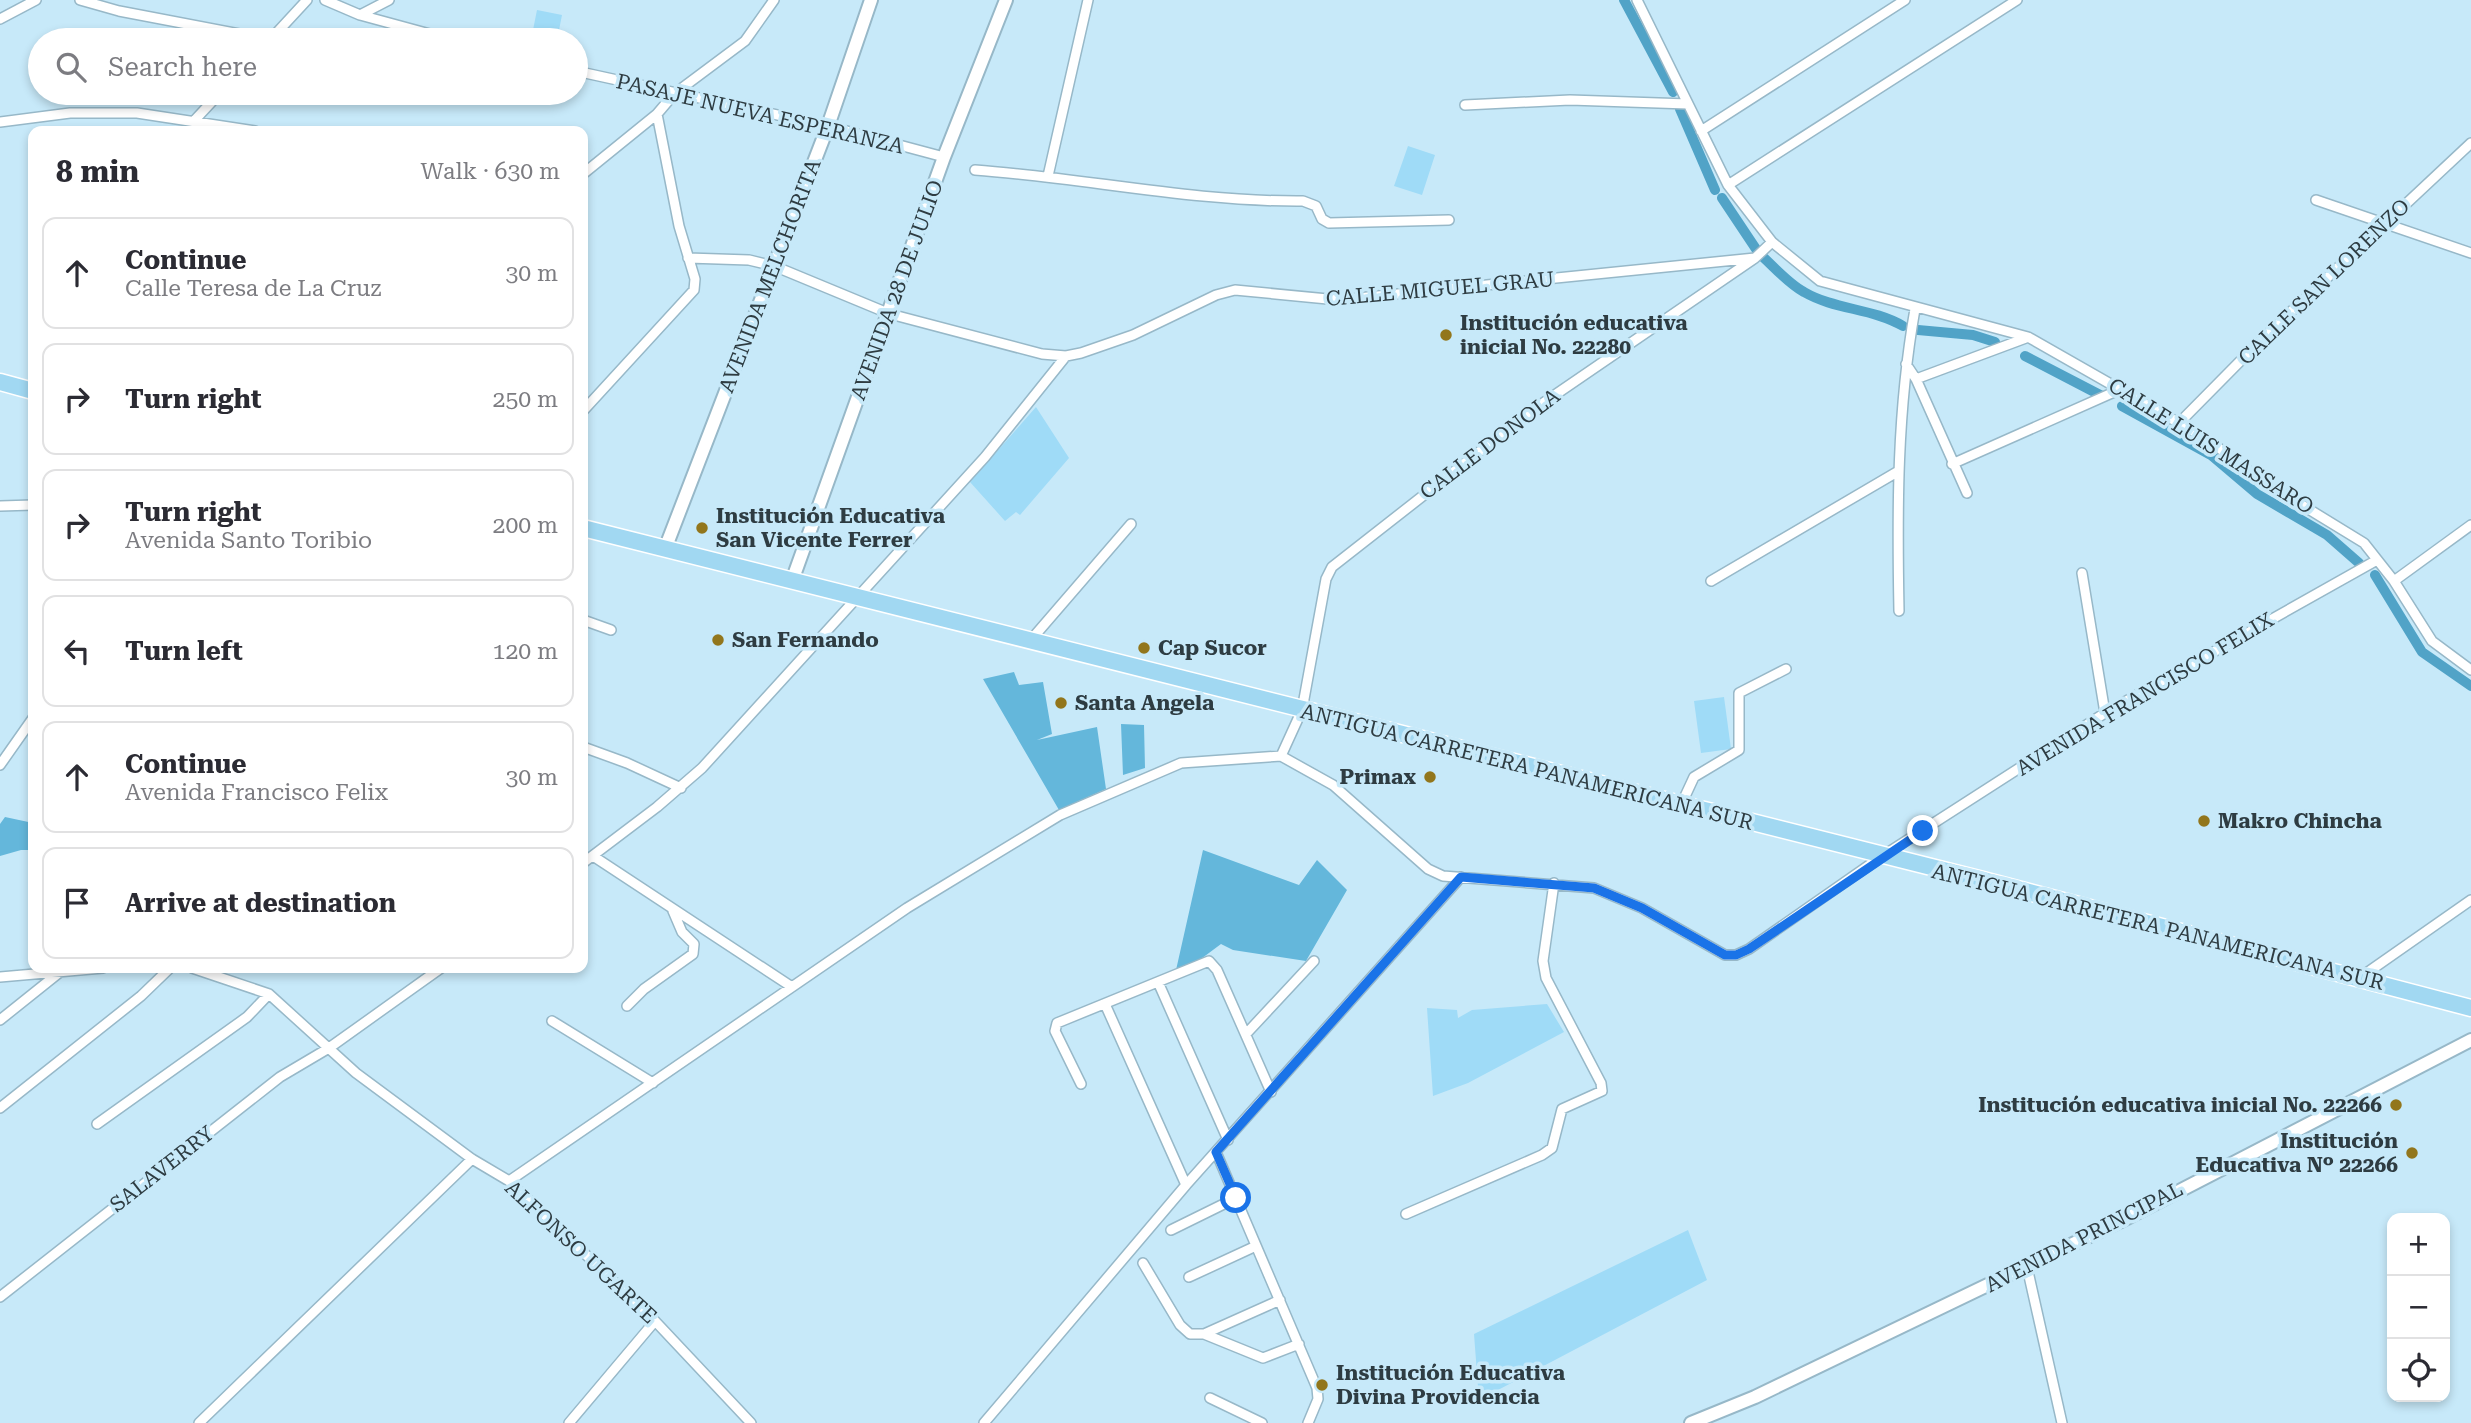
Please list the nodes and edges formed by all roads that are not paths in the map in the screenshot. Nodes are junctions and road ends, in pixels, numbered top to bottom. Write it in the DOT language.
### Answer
graph roads {
  1 [pos="35,0"];
  2 [pos="80,0"];
  3 [pos="307,0"];
  4 [pos="325,0"];
  5 [pos="388,0"];
  6 [pos="774,0"];
  7 [pos="871,0"];
  8 [pos="1088,0"];
  9 [pos="1637,0"];
  10 [pos="1905,0"];
  11 [pos="2017,0"];
  12 [pos="1003,1"];
  13 [pos="2004,3"];
  14 [pos="360,15"];
  15 [pos="0,19"];
  16 [pos="208,28"];
  17 [pos="281,28"];
  18 [pos="408,28"];
  19 [pos="588,74"];
  20 [pos="674,94"];
  21 [pos="1688,104"];
  22 [pos="208,105"];
  23 [pos="1465,105"];
  24 [pos="657,114"];
  25 [pos="0,122"];
  26 [pos="192,122"];
  27 [pos="220,126"];
  28 [pos="828,126"];
  29 [pos="1701,131"];
  30 [pos="2471,143"];
  31 [pos="944,157"];
  32 [pos="588,170"];
  33 [pos="975,170"];
  34 [pos="1048,176"];
  35 [pos="1728,185"];
  36 [pos="2316,200"];
  37 [pos="1449,220"];
  38 [pos="2386,223"];
  39 [pos="1772,242"];
  40 [pos="2471,253"];
  41 [pos="688,258"];
  42 [pos="1755,258"];
  43 [pos="774,267"];
  44 [pos="1915,309"];
  45 [pos="890,314"];
  46 [pos="2028,337"];
  47 [pos="1066,356"];
  48 [pos="1906,364"];
  49 [pos="1916,379"];
  50 [pos="0,382"];
  51 [pos="2121,389"];
  52 [pos="28,390"];
  53 [pos="588,406"];
  54 [pos="2179,423"];
  55 [pos="1952,464"];
  56 [pos="1897,472"];
  57 [pos="1967,493"];
  58 [pos="28,505"];
  59 [pos="0,506"];
  60 [pos="1131,524"];
  61 [pos="2471,526"];
  62 [pos="588,529"];
  63 [pos="665,549"];
  64 [pos="2377,560"];
  65 [pos="2082,573"];
  66 [pos="792,581"];
  67 [pos="1711,581"];
  68 [pos="2394,581"];
  69 [pos="857,596"];
  70 [pos="1899,611"];
  71 [pos="588,622"];
  72 [pos="611,630"];
  73 [pos="1030,640"];
  74 [pos="1786,669"];
  75 [pos="2471,670"];
  76 [pos="1303,709"];
  77 [pos="2105,713"];
  78 [pos="28,725"];
  79 [pos="588,749"];
  80 [pos="1281,757"];
  81 [pos="0,765"];
  82 [pos="681,788"];
  83 [pos="1681,805"];
  84 [pos="593,856"];
  85 [pos="1881,857"];
  86 [pos="588,860"];
  87 [pos="1461,877"];
  88 [pos="1554,883"];
  89 [pos="2471,900"];
  90 [pos="673,911"];
  91 [pos="1314,961"];
  92 [pos="30,973"];
  93 [pos="57,973"];
  94 [pos="165,973"];
  95 [pos="207,973"];
  96 [pos="434,973"];
  97 [pos="0,976"];
  98 [pos="2358,979"];
  99 [pos="1158,982"];
  100 [pos="792,987"];
  101 [pos="269,994"];
  102 [pos="1105,1004"];
  103 [pos="626,1006"];
  104 [pos="2471,1008"];
  105 [pos="0,1020"];
  106 [pos="552,1021"];
  107 [pos="1246,1034"];
  108 [pos="2471,1040"];
  109 [pos="329,1048"];
  110 [pos="653,1083"];
  111 [pos="1081,1084"];
  112 [pos="1271,1092"];
  113 [pos="0,1108"];
  114 [pos="97,1124"];
  115 [pos="1228,1140"];
  116 [pos="1216,1152"];
  117 [pos="472,1159"];
  118 [pos="509,1181"];
  119 [pos="1186,1185"];
  120 [pos="1236,1198"];
  121 [pos="1406,1214"];
  122 [pos="1171,1230"];
  123 [pos="1256,1246"];
  124 [pos="1143,1263"];
  125 [pos="2026,1267"];
  126 [pos="1189,1277"];
  127 [pos="0,1297"];
  128 [pos="1280,1300"];
  129 [pos="654,1321"];
  130 [pos="1204,1334"];
  131 [pos="1299,1344"];
  132 [pos="1210,1398"];
  133 [pos="199,1423"];
  134 [pos="569,1423"];
  135 [pos="751,1423"];
  136 [pos="984,1423"];
  137 [pos="1262,1423"];
  138 [pos="1308,1423"];
  139 [pos="1691,1423"];
  140 [pos="2062,1423"];
  1 -- 15 [label="street"];
  2 -- 16 [label="street"];
  3 -- 17 [label="street"];
  4 -- 14 [label="street"];
  5 -- 14 [label="street"];
  6 -- 20 [label="street"];
  7 -- 28 [label="main road, AVENIDA MELCHORITA"];
  8 -- 34 [label="street"];
  9 -- 21 [label="street, CALLE LUIS MASSARO"];
  10 -- 29 [label="street"];
  11 -- 13 [label="street"];
  12 -- 31 [label="main road, AVENIDA 28 DE JULIO"];
  13 -- 35 [label="street"];
  14 -- 18 [label="street"];
  19 -- 20 [label="street, PASAJE NUEVA ESPERANZA"];
  20 -- 24 [label="street"];
  20 -- 28 [label="street, PASAJE NUEVA ESPERANZA"];
  21 -- 23 [label="street"];
  21 -- 29 [label="street, CALLE LUIS MASSARO"];
  22 -- 26 [label="street"];
  24 -- 32 [label="street"];
  24 -- 41 [label="street"];
  25 -- 26 [label="street"];
  26 -- 27 [label="street"];
  28 -- 31 [label="street, PASAJE NUEVA ESPERANZA"];
  28 -- 43 [label="main road, AVENIDA MELCHORITA"];
  29 -- 35 [label="street, CALLE LUIS MASSARO"];
  30 -- 38 [label="street, CALLE SAN LORENZO"];
  31 -- 45 [label="main road, AVENIDA 28 DE JULIO"];
  33 -- 34 [label="street"];
  34 -- 37 [label="street"];
  35 -- 39 [label="street, CALLE LUIS MASSARO"];
  36 -- 38 [label="street"];
  38 -- 40 [label="street"];
  38 -- 54 [label="street, CALLE SAN LORENZO"];
  39 -- 42 [label="street, CALLE DONOLA"];
  39 -- 44 [label="street, CALLE LUIS MASSARO"];
  41 -- 43 [label="street, CALLE MIGUEL GRAU"];
  41 -- 53 [label="street"];
  42 -- 47 [label="street, CALLE MIGUEL GRAU"];
  42 -- 76 [label="street, CALLE DONOLA"];
  43 -- 45 [label="street, CALLE MIGUEL GRAU"];
  43 -- 63 [label="main road, AVENIDA MELCHORITA"];
  44 -- 46 [label="street, CALLE LUIS MASSARO"];
  44 -- 48 [label="street"];
  45 -- 47 [label="street, CALLE MIGUEL GRAU"];
  45 -- 66 [label="main road, AVENIDA 28 DE JULIO"];
  46 -- 49 [label="street"];
  46 -- 51 [label="street, CALLE LUIS MASSARO"];
  47 -- 69 [label="street"];
  48 -- 49 [label="street"];
  48 -- 56 [label="street"];
  49 -- 55 [label="street"];
  50 -- 52 [label="highway"];
  51 -- 54 [label="street, CALLE LUIS MASSARO"];
  51 -- 55 [label="street"];
  54 -- 64 [label="street, CALLE LUIS MASSARO"];
  55 -- 57 [label="street"];
  56 -- 67 [label="street"];
  56 -- 70 [label="street"];
  58 -- 59 [label="street"];
  60 -- 73 [label="street"];
  61 -- 68 [label="street"];
  62 -- 63 [label="highway, ANTIGUA CARRETERA PANAMERICANA SUR"];
  63 -- 66 [label="highway, ANTIGUA CARRETERA PANAMERICANA SUR"];
  64 -- 68 [label="street, CALLE LUIS MASSARO"];
  64 -- 77 [label="street, AVENIDA FRANCISCO FELIX"];
  65 -- 77 [label="street"];
  66 -- 69 [label="highway, ANTIGUA CARRETERA PANAMERICANA SUR"];
  68 -- 75 [label="street, CALLE LUIS MASSARO"];
  69 -- 73 [label="highway, ANTIGUA CARRETERA PANAMERICANA SUR"];
  69 -- 82 [label="street"];
  71 -- 72 [label="street"];
  73 -- 76 [label="highway, ANTIGUA CARRETERA PANAMERICANA SUR"];
  74 -- 83 [label="street"];
  76 -- 80 [label="street, CALLE DONOLA"];
  76 -- 83 [label="highway, ANTIGUA CARRETERA PANAMERICANA SUR"];
  77 -- 85 [label="street, AVENIDA FRANCISCO FELIX"];
  78 -- 81 [label="street"];
  79 -- 82 [label="street"];
  80 -- 87 [label="street"];
  80 -- 100 [label="street"];
  82 -- 84 [label="street"];
  83 -- 85 [label="highway, ANTIGUA CARRETERA PANAMERICANA SUR"];
  84 -- 86 [label="street"];
  84 -- 90 [label="street"];
  85 -- 88 [label="street, AVENIDA FRANCISCO FELIX"];
  85 -- 98 [label="highway, ANTIGUA CARRETERA PANAMERICANA SUR"];
  87 -- 88 [label="street"];
  87 -- 112 [label="street"];
  88 -- 121 [label="street"];
  89 -- 98 [label="street"];
  90 -- 100 [label="street"];
  90 -- 103 [label="street"];
  91 -- 107 [label="street"];
  92 -- 97 [label="street"];
  93 -- 105 [label="street"];
  94 -- 113 [label="street"];
  95 -- 101 [label="street"];
  96 -- 109 [label="street, SALAVERRY"];
  98 -- 104 [label="highway, ANTIGUA CARRETERA PANAMERICANA SUR"];
  99 -- 102 [label="street"];
  99 -- 107 [label="street"];
  99 -- 115 [label="street"];
  100 -- 110 [label="street"];
  101 -- 109 [label="street, ALFONSO UGARTE"];
  101 -- 114 [label="street"];
  102 -- 111 [label="street"];
  102 -- 119 [label="street"];
  106 -- 110 [label="street"];
  107 -- 112 [label="street"];
  108 -- 125 [label="main road, AVENIDA PRINCIPAL"];
  109 -- 117 [label="street, ALFONSO UGARTE"];
  109 -- 127 [label="street, SALAVERRY"];
  110 -- 118 [label="street"];
  112 -- 115 [label="street"];
  115 -- 116 [label="street"];
  116 -- 119 [label="street"];
  116 -- 120 [label="street"];
  117 -- 118 [label="street, ALFONSO UGARTE"];
  117 -- 133 [label="street"];
  118 -- 129 [label="street, ALFONSO UGARTE"];
  119 -- 136 [label="street"];
  120 -- 122 [label="street"];
  120 -- 123 [label="street"];
  123 -- 126 [label="street"];
  123 -- 128 [label="street"];
  124 -- 130 [label="street"];
  125 -- 139 [label="main road, AVENIDA PRINCIPAL"];
  125 -- 140 [label="street"];
  128 -- 130 [label="street"];
  128 -- 131 [label="street"];
  129 -- 134 [label="street"];
  129 -- 135 [label="street, ALFONSO UGARTE"];
  130 -- 131 [label="street"];
  131 -- 138 [label="street"];
  132 -- 137 [label="street"];
}
